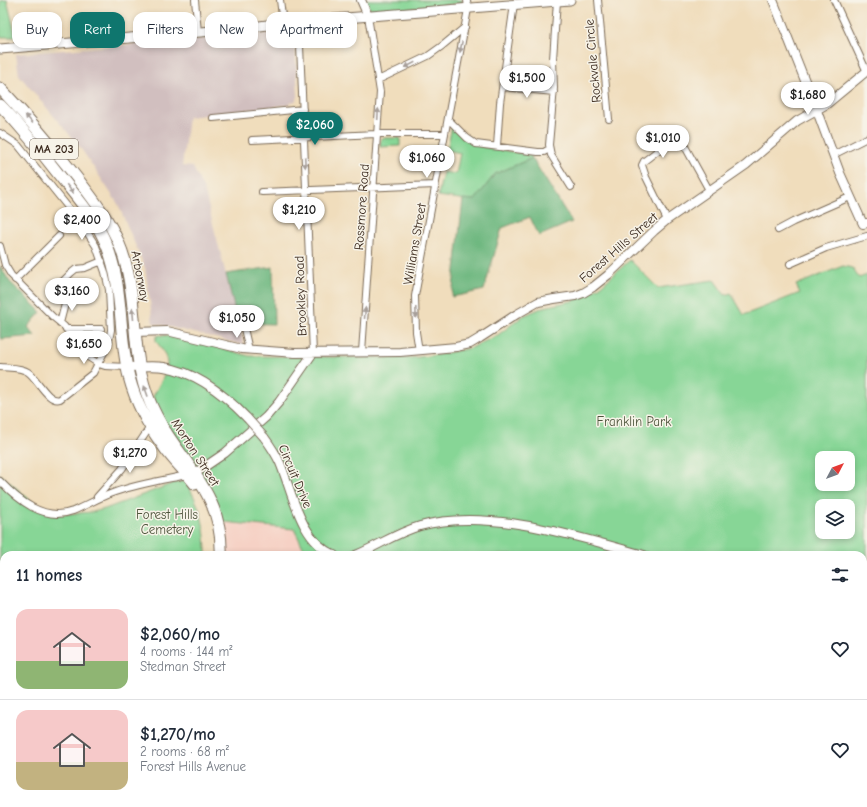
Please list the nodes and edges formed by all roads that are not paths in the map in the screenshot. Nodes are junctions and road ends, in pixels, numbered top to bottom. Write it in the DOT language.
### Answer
graph roads {
  1 [pos="195,0"];
  2 [pos="280,0"];
  3 [pos="361,0"];
  4 [pos="570,0"];
  5 [pos="598,0"];
  6 [pos="773,0"];
  7 [pos="834,0"];
  8 [pos="557,1"];
  9 [pos="468,4"];
  10 [pos="514,4"];
  11 [pos="282,12"];
  12 [pos="368,16"];
  13 [pos="357,17"];
  14 [pos="266,25"];
  15 [pos="465,27"];
  16 [pos="198,32"];
  17 [pos="300,48"];
  18 [pos="0,49"];
  19 [pos="867,71"];
  20 [pos="378,80"];
  21 [pos="0,88"];
  22 [pos="502,88"];
  23 [pos="554,92"];
  24 [pos="0,105"];
  25 [pos="303,109"];
  26 [pos="817,111"];
  27 [pos="213,118"];
  28 [pos="448,119"];
  29 [pos="609,119"];
  30 [pos="0,132"];
  31 [pos="376,134"];
  32 [pos="445,134"];
  33 [pos="304,137"];
  34 [pos="867,138"];
  35 [pos="252,140"];
  36 [pos="497,146"];
  37 [pos="549,149"];
  38 [pos="833,155"];
  39 [pos="60,157"];
  40 [pos="46,158"];
  41 [pos="435,186"];
  42 [pos="373,187"];
  43 [pos="571,187"];
  44 [pos="307,190"];
  45 [pos="709,190"];
  46 [pos="262,192"];
  47 [pos="850,197"];
  48 [pos="667,220"];
  49 [pos="865,223"];
  50 [pos="778,230"];
  51 [pos="867,235"];
  52 [pos="59,236"];
  53 [pos="0,246"];
  54 [pos="102,261"];
  55 [pos="790,264"];
  56 [pos="15,280"];
  57 [pos="52,292"];
  58 [pos="80,295"];
  59 [pos="60,323"];
  60 [pos="243,324"];
  61 [pos="66,329"];
  62 [pos="101,329"];
  63 [pos="135,332"];
  64 [pos="249,350"];
  65 [pos="419,351"];
  66 [pos="362,352"];
  67 [pos="313,353"];
  68 [pos="99,364"];
  69 [pos="0,367"];
  70 [pos="127,367"];
  71 [pos="139,367"];
  72 [pos="150,427"];
  73 [pos="191,474"];
  74 [pos="0,481"];
  75 [pos="89,502"];
  76 [pos="214,551"];
  77 [pos="220,551"];
  78 [pos="328,551"];
  79 [pos="364,551"];
  80 [pos="630,551"];
  1 -- 16 [label="street"];
  2 -- 11 [label="street"];
  3 -- 12 [label="street"];
  4 -- 8 [label="main road"];
  5 -- 29 [label="street, Rockvale Circle"];
  6 -- 26 [label="street"];
  7 -- 19 [label="street"];
  8 -- 10 [label="main road"];
  8 -- 23 [label="street"];
  9 -- 10 [label="main road"];
  9 -- 12 [label="main road"];
  9 -- 15 [label="street, Williams Street"];
  10 -- 22 [label="street"];
  12 -- 13 [label="main road"];
  12 -- 20 [label="street, Rossmore Road"];
  14 -- 16 [label="main road"];
  15 -- 20 [label="street, one-way"];
  15 -- 28 [label="street, Williams Street, one-way"];
  16 -- 18 [label="main road"];
  17 -- 25 [label="street, Brookley Road"];
  19 -- 26 [label="street, Forest Hills Street"];
  31 -- 20 [label="street, Rossmore Road, one-way"];
  39 -- 21 [label="highway, Arborway / MA 203, one-way"];
  22 -- 23 [label="street"];
  22 -- 36 [label="street"];
  23 -- 37 [label="street"];
  24 -- 40 [label="highway, Arborway / MA 203"];
  25 -- 27 [label="street"];
  25 -- 33 [label="street, Brookley Road"];
  26 -- 38 [label="street"];
  26 -- 45 [label="street, Forest Hills Street"];
  28 -- 32 [label="street, Williams Street"];
  28 -- 36 [label="street"];
  30 -- 54 [label="street"];
  31 -- 32 [label="street"];
  31 -- 33 [label="street"];
  31 -- 42 [label="street, Rossmore Road"];
  32 -- 41 [label="street, Williams Street"];
  33 -- 35 [label="street"];
  33 -- 44 [label="street, Brookley Road, one-way"];
  34 -- 38 [label="street"];
  36 -- 37 [label="street"];
  37 -- 43 [label="street"];
  38 -- 47 [label="street"];
  39 -- 40 [label="highway"];
  63 -- 39 [label="highway, Arborway / MA 203, one-way"];
  40 -- 70 [label="highway, Arborway / MA 203, one-way"];
  41 -- 42 [label="street"];
  41 -- 65 [label="street, Williams Street, one-way"];
  42 -- 44 [label="street"];
  66 -- 42 [label="street, Rossmore Road, one-way"];
  44 -- 46 [label="street"];
  44 -- 67 [label="street, Brookley Road"];
  45 -- 48 [label="street, Forest Hills Street"];
  45 -- 48 [label="street"];
  47 -- 49 [label="street"];
  47 -- 50 [label="street"];
  48 -- 65 [label="street, Forest Hills Street"];
  49 -- 51 [label="street"];
  51 -- 55 [label="street"];
  52 -- 56 [label="street"];
  53 -- 56 [label="street"];
  54 -- 57 [label="street"];
  54 -- 68 [label="street"];
  56 -- 59 [label="street"];
  58 -- 59 [label="street"];
  59 -- 61 [label="street"];
  60 -- 64 [label="street"];
  61 -- 62 [label="street"];
  61 -- 68 [label="street"];
  63 -- 64 [label="street, Forest Hills Street"];
  63 -- 71 [label="highway, Arborway / MA 203"];
  64 -- 67 [label="street, Forest Hills Street"];
  65 -- 66 [label="street, Forest Hills Street"];
  66 -- 67 [label="street, Forest Hills Street"];
  67 -- 73 [label="street"];
  68 -- 69 [label="street"];
  68 -- 70 [label="street"];
  70 -- 71 [label="street, Circuit Drive"];
  70 -- 72 [label="highway, Morton Street / MA 203"];
  73 -- 71 [label="highway, Morton Street / MA 203, one-way"];
  71 -- 78 [label="street, Circuit Drive, bridge"];
  72 -- 73 [label="highway, Morton Street / MA 203"];
  72 -- 75 [label="street"];
  73 -- 75 [label="street"];
  73 -- 76 [label="highway, Morton Street / MA 203"];
  73 -- 77 [label="highway, Morton Street / MA 203"];
  74 -- 75 [label="street"];
  79 -- 80 [label="street"];
}
